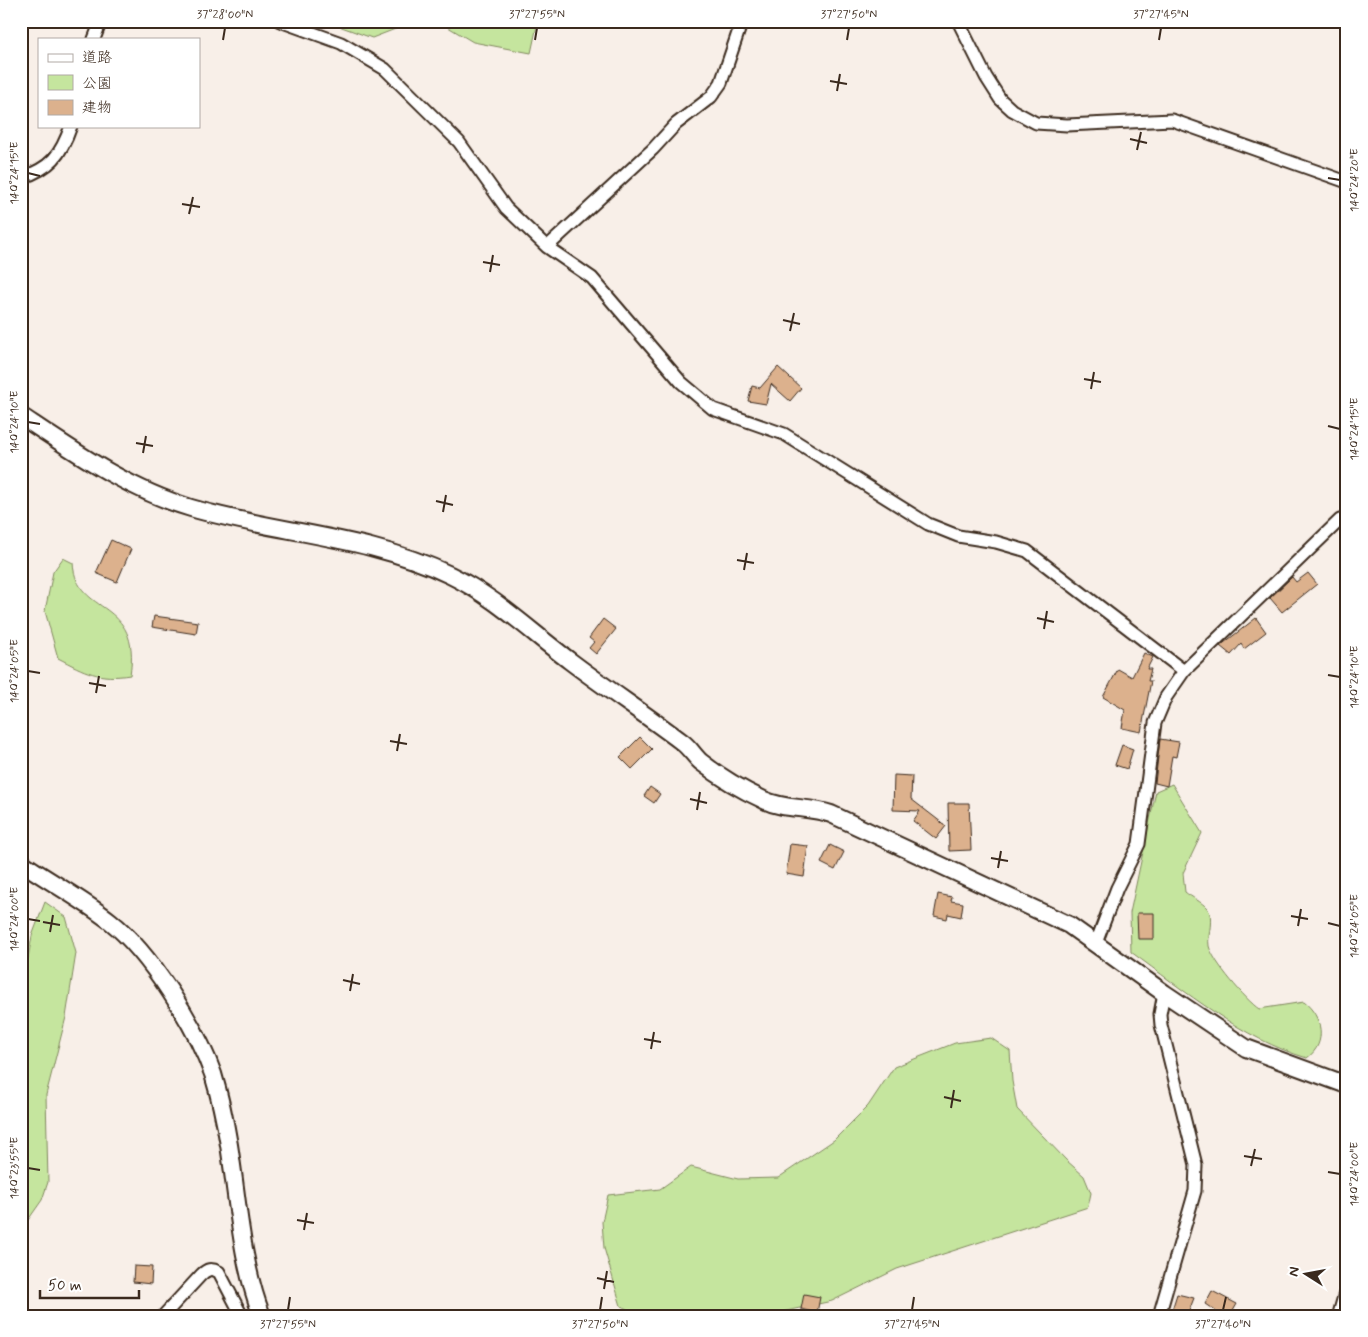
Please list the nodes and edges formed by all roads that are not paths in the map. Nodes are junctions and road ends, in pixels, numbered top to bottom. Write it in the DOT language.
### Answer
graph roads {
  1 [pos="101,21"];
  2 [pos="280,21"];
  3 [pos="742,21"];
  4 [pos="958,21"];
  5 [pos="94,38"];
  6 [pos="70,128"];
  7 [pos="21,178"];
  8 [pos="1347,182"];
  9 [pos="547,247"];
  10 [pos="21,416"];
  11 [pos="1347,518"];
  12 [pos="1184,671"];
  13 [pos="21,862"];
  14 [pos="1096,943"];
  15 [pos="1164,993"];
  16 [pos="1347,1085"];
  17 [pos="1347,1295"];
  18 [pos="163,1316"];
  19 [pos="242,1316"];
  20 [pos="262,1316"];
  21 [pos="1159,1316"];
  22 [pos="1341,1316"];
  1 -- 5 [label="street"];
  2 -- 9 [label="street"];
  3 -- 9 [label="street"];
  4 -- 8 [label="street"];
  6 -- 7 [label="street"];
  9 -- 12 [label="street"];
  10 -- 14 [label="street"];
  11 -- 12 [label="street"];
  12 -- 14 [label="street"];
  13 -- 20 [label="street"];
  14 -- 15 [label="street"];
  15 -- 16 [label="street"];
  15 -- 21 [label="street"];
  17 -- 22 [label="street"];
  18 -- 19 [label="street"];
}
